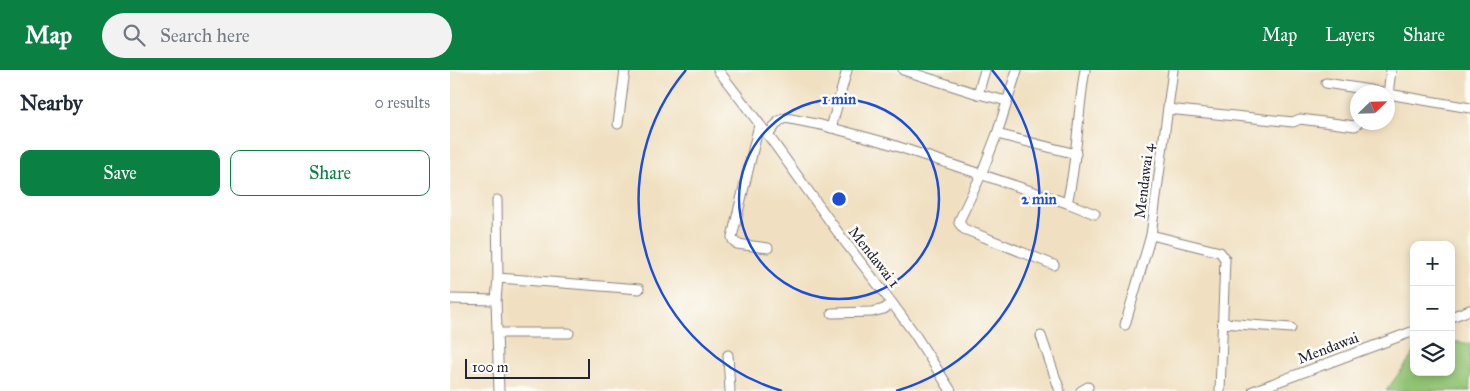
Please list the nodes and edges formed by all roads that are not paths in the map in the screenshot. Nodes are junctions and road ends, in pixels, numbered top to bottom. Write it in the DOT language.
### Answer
graph roads {
  1 [pos="625,70"];
  2 [pos="718,70"];
  3 [pos="847,70"];
  4 [pos="903,70"];
  5 [pos="985,70"];
  6 [pos="1017,70"];
  7 [pos="1086,70"];
  8 [pos="1173,70"];
  9 [pos="1391,70"];
  10 [pos="1326,83"];
  11 [pos="1388,85"];
  12 [pos="1350,88"];
  13 [pos="978,94"];
  14 [pos="1395,95"];
  15 [pos="1006,102"];
  16 [pos="1470,108"];
  17 [pos="1168,109"];
  18 [pos="618,124"];
  19 [pos="759,125"];
  20 [pos="1350,125"];
  21 [pos="831,128"];
  22 [pos="996,134"];
  23 [pos="768,135"];
  24 [pos="1076,154"];
  25 [pos="981,175"];
  26 [pos="497,200"];
  27 [pos="1067,203"];
  28 [pos="1095,214"];
  29 [pos="1151,235"];
  30 [pos="768,248"];
  31 [pos="1054,265"];
  32 [pos="498,278"];
  33 [pos="638,289"];
  34 [pos="450,299"];
  35 [pos="496,300"];
  36 [pos="892,303"];
  37 [pos="1470,310"];
  38 [pos="832,313"];
  39 [pos="1455,316"];
  40 [pos="1223,323"];
  41 [pos="1126,325"];
  42 [pos="1291,328"];
  43 [pos="1410,332"];
  44 [pos="498,333"];
  45 [pos="569,333"];
  46 [pos="1041,336"];
  47 [pos="728,355"];
  48 [pos="499,391"];
  49 [pos="730,391"];
  50 [pos="951,391"];
  51 [pos="1060,391"];
  52 [pos="1220,391"];
  53 [pos="1253,391"];
  1 -- 18 [label="street"];
  2 -- 19 [label="street, Mendawai 1"];
  3 -- 21 [label="street"];
  4 -- 13 [label="street"];
  5 -- 13 [label="street"];
  6 -- 15 [label="street"];
  7 -- 24 [label="street"];
  8 -- 17 [label="street, Mendawai 4"];
  9 -- 11 [label="street"];
  10 -- 12 [label="street"];
  13 -- 15 [label="street"];
  14 -- 16 [label="street"];
  15 -- 22 [label="street"];
  17 -- 20 [label="street"];
  17 -- 29 [label="street, Mendawai 4"];
  19 -- 23 [label="street, Mendawai 1"];
  19 -- 30 [label="street"];
  21 -- 23 [label="street"];
  21 -- 25 [label="street"];
  22 -- 24 [label="street"];
  22 -- 25 [label="street"];
  23 -- 36 [label="street, Mendawai 1"];
  24 -- 27 [label="street"];
  25 -- 27 [label="street"];
  25 -- 31 [label="street"];
  26 -- 32 [label="street"];
  27 -- 28 [label="street"];
  29 -- 40 [label="street, Mendawai 4"];
  29 -- 41 [label="street"];
  32 -- 33 [label="street"];
  32 -- 35 [label="street"];
  34 -- 35 [label="street"];
  35 -- 44 [label="street"];
  36 -- 38 [label="street"];
  36 -- 50 [label="street, Mendawai 1"];
  37 -- 39 [label="street"];
  40 -- 42 [label="street"];
  40 -- 52 [label="street, Mendawai 4"];
  43 -- 53 [label="street, Mendawai"];
  44 -- 45 [label="street"];
  44 -- 48 [label="street"];
  46 -- 51 [label="street"];
  47 -- 49 [label="street"];
}
